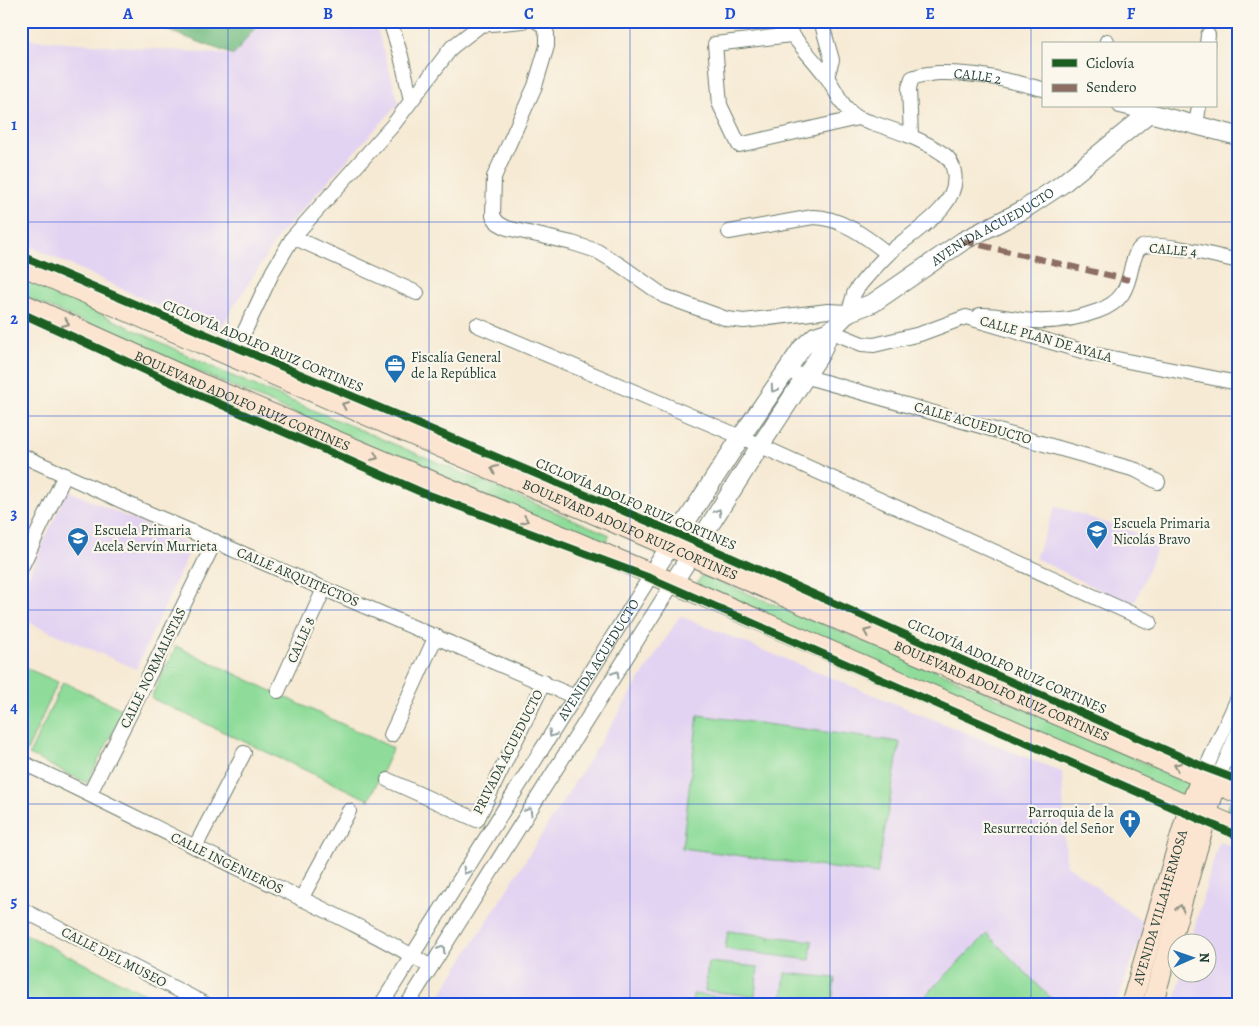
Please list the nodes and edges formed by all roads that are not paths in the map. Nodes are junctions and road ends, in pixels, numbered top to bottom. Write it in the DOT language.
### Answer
graph roads {
  1 [pos="390,21"];
  2 [pos="523,21"];
  3 [pos="536,21"];
  4 [pos="782,21"];
  5 [pos="821,21"];
  6 [pos="483,23"];
  7 [pos="791,35"];
  8 [pos="827,77"];
  9 [pos="1042,88"];
  10 [pos="411,100"];
  11 [pos="1128,108"];
  12 [pos="1199,108"];
  13 [pos="1149,113"];
  14 [pos="858,118"];
  15 [pos="1196,125"];
  16 [pos="911,136"];
  17 [pos="1238,136"];
  18 [pos="729,232"];
  19 [pos="293,237"];
  20 [pos="888,254"];
  21 [pos="1238,261"];
  22 [pos="21,264"];
  23 [pos="417,293"];
  24 [pos="21,303"];
  25 [pos="849,312"];
  26 [pos="966,317"];
  27 [pos="477,325"];
  28 [pos="830,331"];
  29 [pos="233,356"];
  30 [pos="786,371"];
  31 [pos="805,377"];
  32 [pos="1238,383"];
  33 [pos="741,437"];
  34 [pos="760,446"];
  35 [pos="21,455"];
  36 [pos="65,475"];
  37 [pos="1158,482"];
  38 [pos="214,541"];
  39 [pos="670,546"];
  40 [pos="691,556"];
  41 [pos="21,568"];
  42 [pos="652,574"];
  43 [pos="673,583"];
  44 [pos="324,589"];
  45 [pos="1150,622"];
  46 [pos="436,636"];
  47 [pos="544,682"];
  48 [pos="278,691"];
  49 [pos="575,697"];
  50 [pos="1238,698"];
  51 [pos="1238,732"];
  52 [pos="391,735"];
  53 [pos="244,753"];
  54 [pos="21,762"];
  55 [pos="388,780"];
  56 [pos="1209,780"];
  57 [pos="90,793"];
  58 [pos="1238,793"];
  59 [pos="349,811"];
  60 [pos="1198,811"];
  61 [pos="1238,828"];
  62 [pos="195,847"];
  63 [pos="302,899"];
  64 [pos="21,909"];
  65 [pos="412,956"];
  66 [pos="431,967"];
  67 [pos="207,1005"];
  68 [pos="381,1005"];
  69 [pos="407,1005"];
  70 [pos="1131,1005"];
  71 [pos="1152,1005"];
  1 -- 10 [label="street"];
  2 -- 6 [label="street"];
  3 -- 25 [label="street"];
  4 -- 7 [label="street"];
  5 -- 8 [label="street"];
  6 -- 10 [label="street"];
  7 -- 8 [label="street"];
  7 -- 14 [label="street"];
  8 -- 14 [label="street"];
  9 -- 16 [label="street, CALLE 2"];
  10 -- 19 [label="street"];
  11 -- 13 [label="street"];
  12 -- 15 [label="street"];
  13 -- 15 [label="street"];
  13 -- 25 [label="street, AVENIDA ACUEDUCTO"];
  14 -- 16 [label="street"];
  15 -- 17 [label="street"];
  16 -- 20 [label="street"];
  18 -- 20 [label="street"];
  19 -- 23 [label="street"];
  19 -- 29 [label="street"];
  20 -- 25 [label="street"];
  21 -- 26 [label="street, CALLE 4"];
  22 -- 29 [label="main road, BOULEVARD ADOLFO RUIZ CORTINES"];
  24 -- 42 [label="main road, BOULEVARD ADOLFO RUIZ CORTINES, one-way"];
  25 -- 28 [label="street, AVENIDA ACUEDUCTO"];
  26 -- 28 [label="street, CALLE PLAN DE AYALA"];
  26 -- 32 [label="street, CALLE PLAN DE AYALA"];
  27 -- 33 [label="street"];
  28 -- 30 [label="street, AVENIDA ACUEDUCTO"];
  28 -- 31 [label="street, AVENIDA ACUEDUCTO"];
  39 -- 29 [label="main road, BOULEVARD ADOLFO RUIZ CORTINES, one-way"];
  30 -- 31 [label="street, CALLE ACUEDUCTO"];
  30 -- 33 [label="street, AVENIDA ACUEDUCTO, one-way"];
  31 -- 34 [label="street, AVENIDA ACUEDUCTO"];
  31 -- 37 [label="street, CALLE ACUEDUCTO"];
  33 -- 34 [label="street"];
  33 -- 39 [label="street, AVENIDA ACUEDUCTO"];
  40 -- 34 [label="street, AVENIDA ACUEDUCTO, one-way"];
  34 -- 45 [label="street"];
  35 -- 36 [label="street, CALLE ARQUITECTOS"];
  36 -- 38 [label="street, CALLE ARQUITECTOS"];
  36 -- 41 [label="street"];
  38 -- 44 [label="street, CALLE ARQUITECTOS"];
  38 -- 57 [label="street, CALLE NORMALISTAS"];
  39 -- 40 [label="main road, BOULEVARD ADOLFO RUIZ CORTINES"];
  39 -- 42 [label="street, AVENIDA ACUEDUCTO"];
  40 -- 43 [label="street, AVENIDA ACUEDUCTO"];
  56 -- 40 [label="main road, BOULEVARD ADOLFO RUIZ CORTINES, one-way"];
  42 -- 43 [label="main road, BOULEVARD ADOLFO RUIZ CORTINES"];
  42 -- 49 [label="street, AVENIDA ACUEDUCTO"];
  43 -- 60 [label="main road, BOULEVARD ADOLFO RUIZ CORTINES"];
  66 -- 43 [label="street, AVENIDA ACUEDUCTO, one-way"];
  44 -- 46 [label="street, CALLE ARQUITECTOS"];
  44 -- 48 [label="street, CALLE 8"];
  46 -- 47 [label="street, CALLE ARQUITECTOS"];
  46 -- 52 [label="street"];
  47 -- 49 [label="street, CALLE ARQUITECTOS"];
  47 -- 55 [label="street, PRIVADA ACUEDUCTO"];
  49 -- 65 [label="street, AVENIDA ACUEDUCTO, one-way"];
  50 -- 56 [label="street, AVENIDA VILLAHERMOSA"];
  51 -- 56 [label="street, AVENIDA VILLAHERMOSA"];
  53 -- 62 [label="street"];
  54 -- 57 [label="street, CALLE INGENIEROS"];
  56 -- 58 [label="main road, BOULEVARD ADOLFO RUIZ CORTINES"];
  56 -- 60 [label="main road, AVENIDA VILLAHERMOSA"];
  57 -- 62 [label="street, CALLE INGENIEROS"];
  59 -- 63 [label="street"];
  60 -- 61 [label="main road, BOULEVARD ADOLFO RUIZ CORTINES"];
  60 -- 70 [label="main road, AVENIDA VILLAHERMOSA"];
  71 -- 60 [label="main road, AVENIDA VILLAHERMOSA, one-way"];
  62 -- 63 [label="street, CALLE INGENIEROS"];
  63 -- 65 [label="street, CALLE INGENIEROS"];
  64 -- 67 [label="street, CALLE DEL MUSEO"];
  65 -- 66 [label="street, CALLE INGENIEROS"];
  65 -- 68 [label="street, AVENIDA ACUEDUCTO"];
  66 -- 69 [label="street, AVENIDA ACUEDUCTO"];
}
